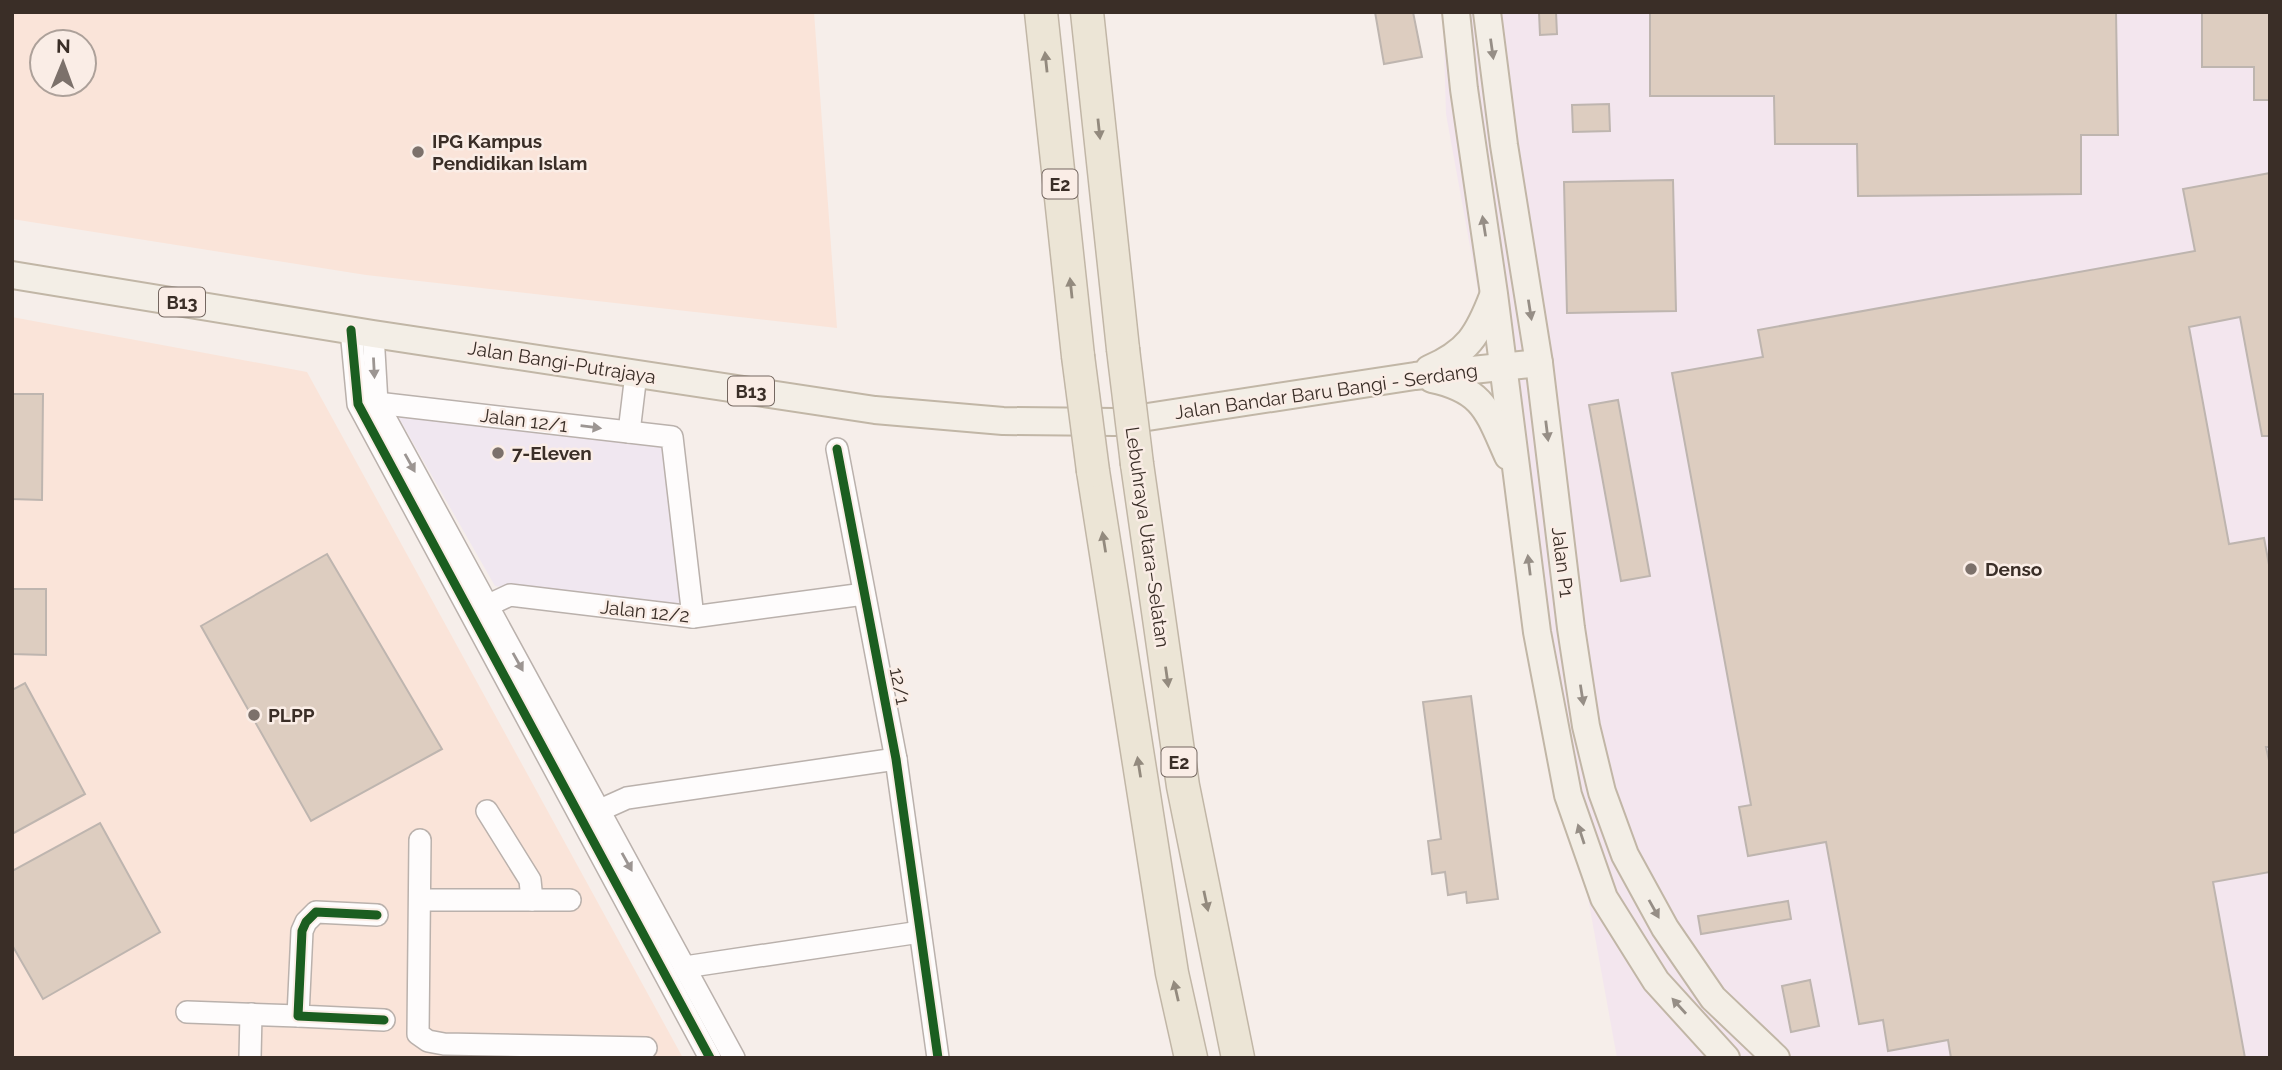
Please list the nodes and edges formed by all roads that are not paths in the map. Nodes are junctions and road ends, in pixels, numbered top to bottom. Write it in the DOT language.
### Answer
graph roads {
  1 [pos="1041,12"];
  2 [pos="1087,12"];
  3 [pos="1456,12"];
  4 [pos="1487,12"];
  5 [pos="12,275"];
  6 [pos="1494,294"];
  7 [pos="362,332"];
  8 [pos="1539,363"];
  9 [pos="1504,367"];
  10 [pos="636,374"];
  11 [pos="1415,376"];
  12 [pos="377,403"];
  13 [pos="1115,422"];
  14 [pos="629,432"];
  15 [pos="837,449"];
  16 [pos="1519,480"];
  17 [pos="864,594"];
  18 [pos="479,610"];
  19 [pos="693,617"];
  20 [pos="896,759"];
  21 [pos="487,811"];
  22 [pos="590,814"];
  23 [pos="419,841"];
  24 [pos="420,900"];
  25 [pos="532,900"];
  26 [pos="570,900"];
  27 [pos="377,915"];
  28 [pos="920,932"];
  29 [pos="685,967"];
  30 [pos="187,1012"];
  31 [pos="251,1014"];
  32 [pos="298,1016"];
  33 [pos="384,1020"];
  34 [pos="418,1034"];
  35 [pos="646,1048"];
  36 [pos="250,1058"];
  37 [pos="418,1058"];
  38 [pos="710,1058"];
  39 [pos="734,1058"];
  40 [pos="938,1058"];
  41 [pos="1191,1058"];
  42 [pos="1238,1058"];
  43 [pos="1726,1058"];
  44 [pos="1776,1058"];
  41 -- 1 [label="highway, E2, one-way, bridge"];
  2 -- 42 [label="highway, Lebuhraya Utara–Selatan / E2, one-way, bridge"];
  6 -- 3 [label="main road, Jalan P1, one-way"];
  4 -- 8 [label="main road, Jalan P1, one-way"];
  5 -- 7 [label="main road, Jalan Bangi-Putrajaya / B13"];
  6 -- 9 [label="main road, Jalan P1"];
  6 -- 11 [label="main road"];
  7 -- 10 [label="main road, Jalan Bangi-Putrajaya / B13"];
  7 -- 12 [label="street, one-way"];
  7 -- 18 [label="street"];
  8 -- 9 [label="main road, Jalan Bandar Baru Bangi - Serdang / B13"];
  8 -- 44 [label="main road, Jalan P1, one-way"];
  9 -- 11 [label="main road, Jalan Bandar Baru Bangi - Serdang / B13"];
  9 -- 16 [label="main road, Jalan P1"];
  10 -- 13 [label="main road, Jalan Bangi-Putrajaya / B13"];
  10 -- 14 [label="street"];
  11 -- 13 [label="main road, Jalan Bandar Baru Bangi - Serdang / B13"];
  11 -- 16 [label="main road"];
  12 -- 14 [label="street, Jalan 12/1, one-way"];
  12 -- 18 [label="street, one-way"];
  14 -- 19 [label="street, Jalan 12/1"];
  15 -- 17 [label="street, 12/1"];
  43 -- 16 [label="main road, Jalan P1, one-way"];
  17 -- 19 [label="street, Jalan 12/2"];
  17 -- 20 [label="street, 12/1"];
  18 -- 19 [label="street, Jalan 12/2"];
  18 -- 22 [label="street"];
  20 -- 22 [label="street"];
  20 -- 28 [label="street, 12/1"];
  21 -- 25 [label="street"];
  22 -- 29 [label="street, one-way"];
  22 -- 38 [label="street"];
  23 -- 24 [label="street"];
  24 -- 25 [label="street"];
  24 -- 34 [label="street"];
  25 -- 26 [label="street"];
  27 -- 32 [label="street"];
  28 -- 29 [label="street"];
  28 -- 40 [label="street, 12/1"];
  29 -- 39 [label="street"];
  30 -- 31 [label="street"];
  31 -- 32 [label="street"];
  31 -- 36 [label="street"];
  32 -- 33 [label="street"];
  34 -- 35 [label="street"];
  34 -- 37 [label="street"];
}
